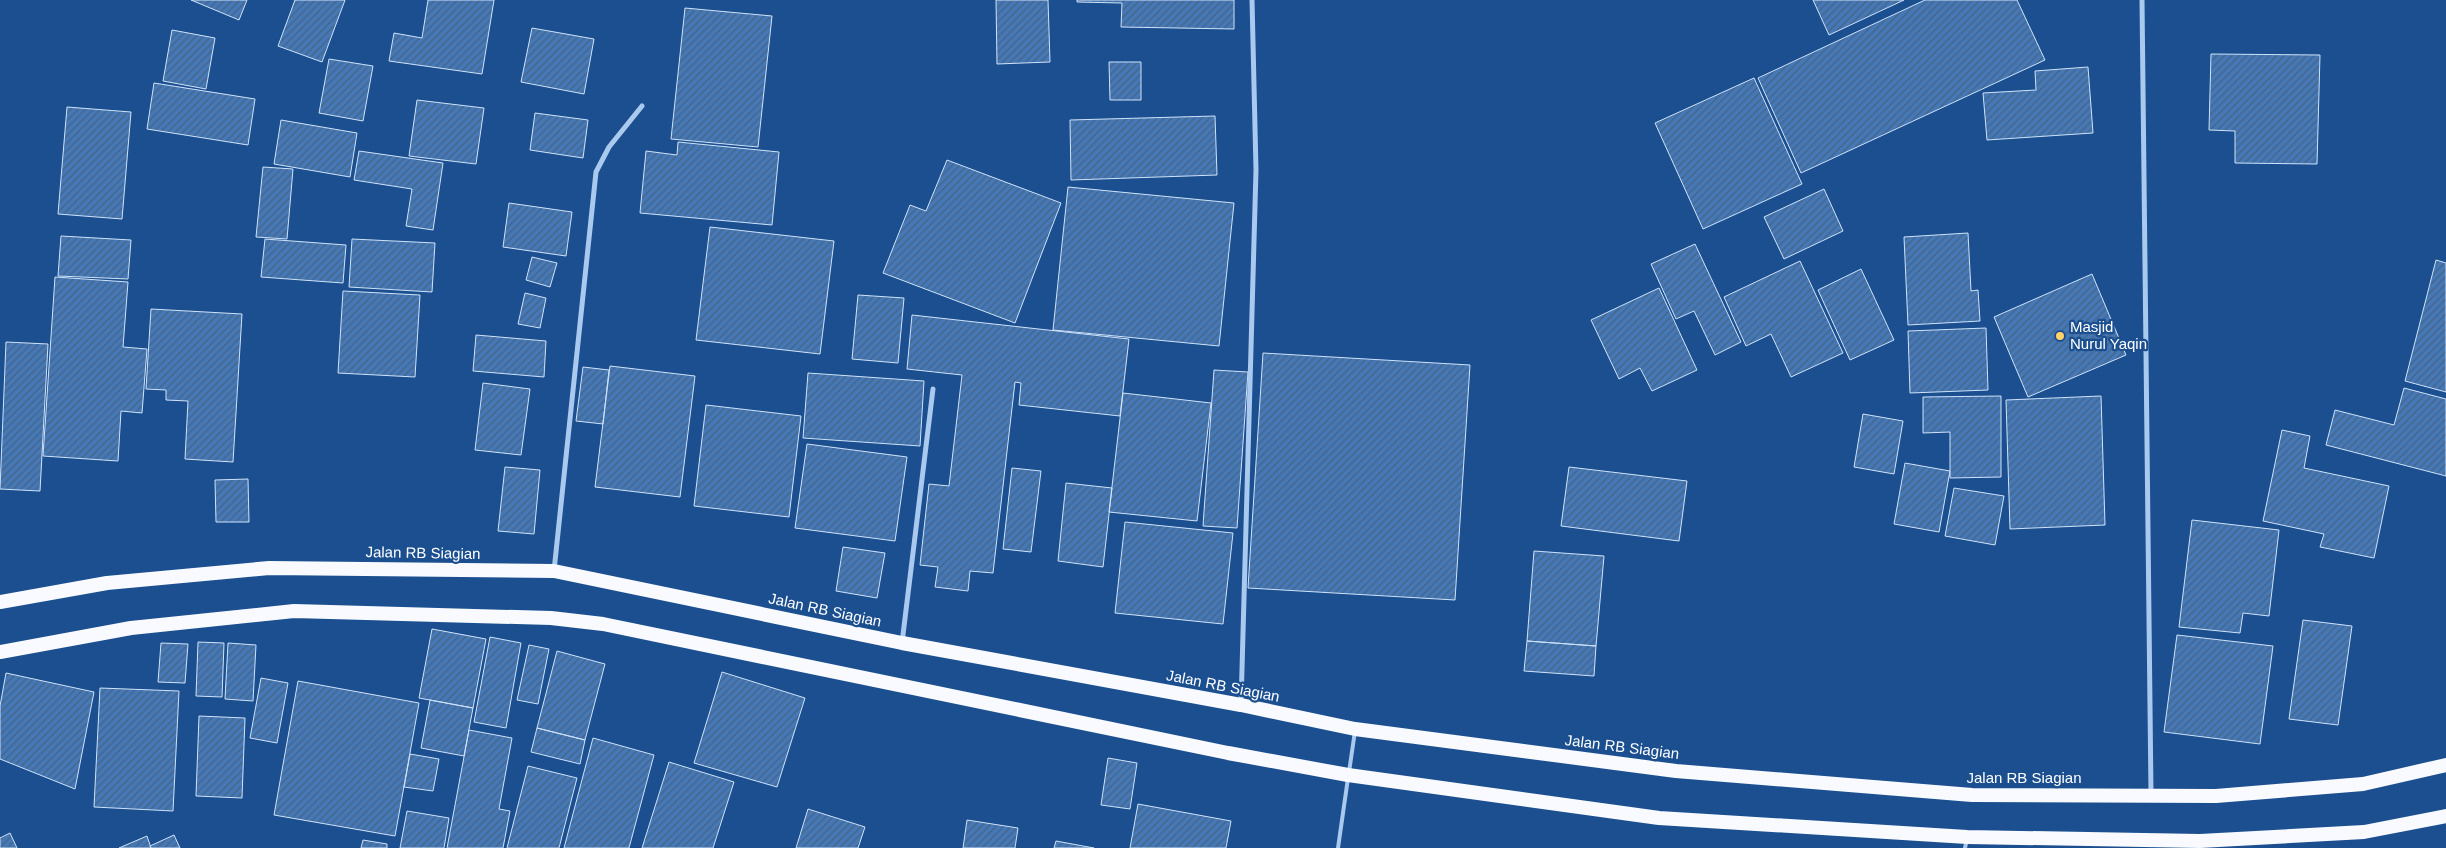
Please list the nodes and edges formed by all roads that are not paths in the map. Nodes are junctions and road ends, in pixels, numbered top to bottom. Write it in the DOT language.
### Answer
graph roads {
  1 [pos="1252,0"];
  2 [pos="2142,0"];
  3 [pos="642,106"];
  4 [pos="933,390"];
  5 [pos="554,571"];
  6 [pos="0,602"];
  7 [pos="902,643"];
  8 [pos="0,652"];
  9 [pos="1241,705"];
  10 [pos="1356,729"];
  11 [pos="2446,765"];
  12 [pos="1348,775"];
  13 [pos="2151,794"];
  14 [pos="2446,816"];
  15 [pos="1966,842"];
  16 [pos="2199,845"];
  17 [pos="1338,848"];
  1 -- 9 [label="street"];
  2 -- 13 [label="street"];
  3 -- 5 [label="street"];
  4 -- 7 [label="street"];
  5 -- 6 [label="highway, Jalan RB Siagian"];
  5 -- 7 [label="highway, Jalan RB Siagian"];
  7 -- 9 [label="highway, Jalan RB Siagian"];
  8 -- 12 [label="highway"];
  9 -- 10 [label="highway, Jalan RB Siagian"];
  10 -- 12 [label="lane"];
  10 -- 13 [label="highway, Jalan RB Siagian"];
  11 -- 13 [label="highway, Jalan RB Siagian"];
  12 -- 15 [label="highway"];
  12 -- 17 [label="lane"];
  14 -- 16 [label="highway"];
  15 -- 16 [label="highway"];
}
